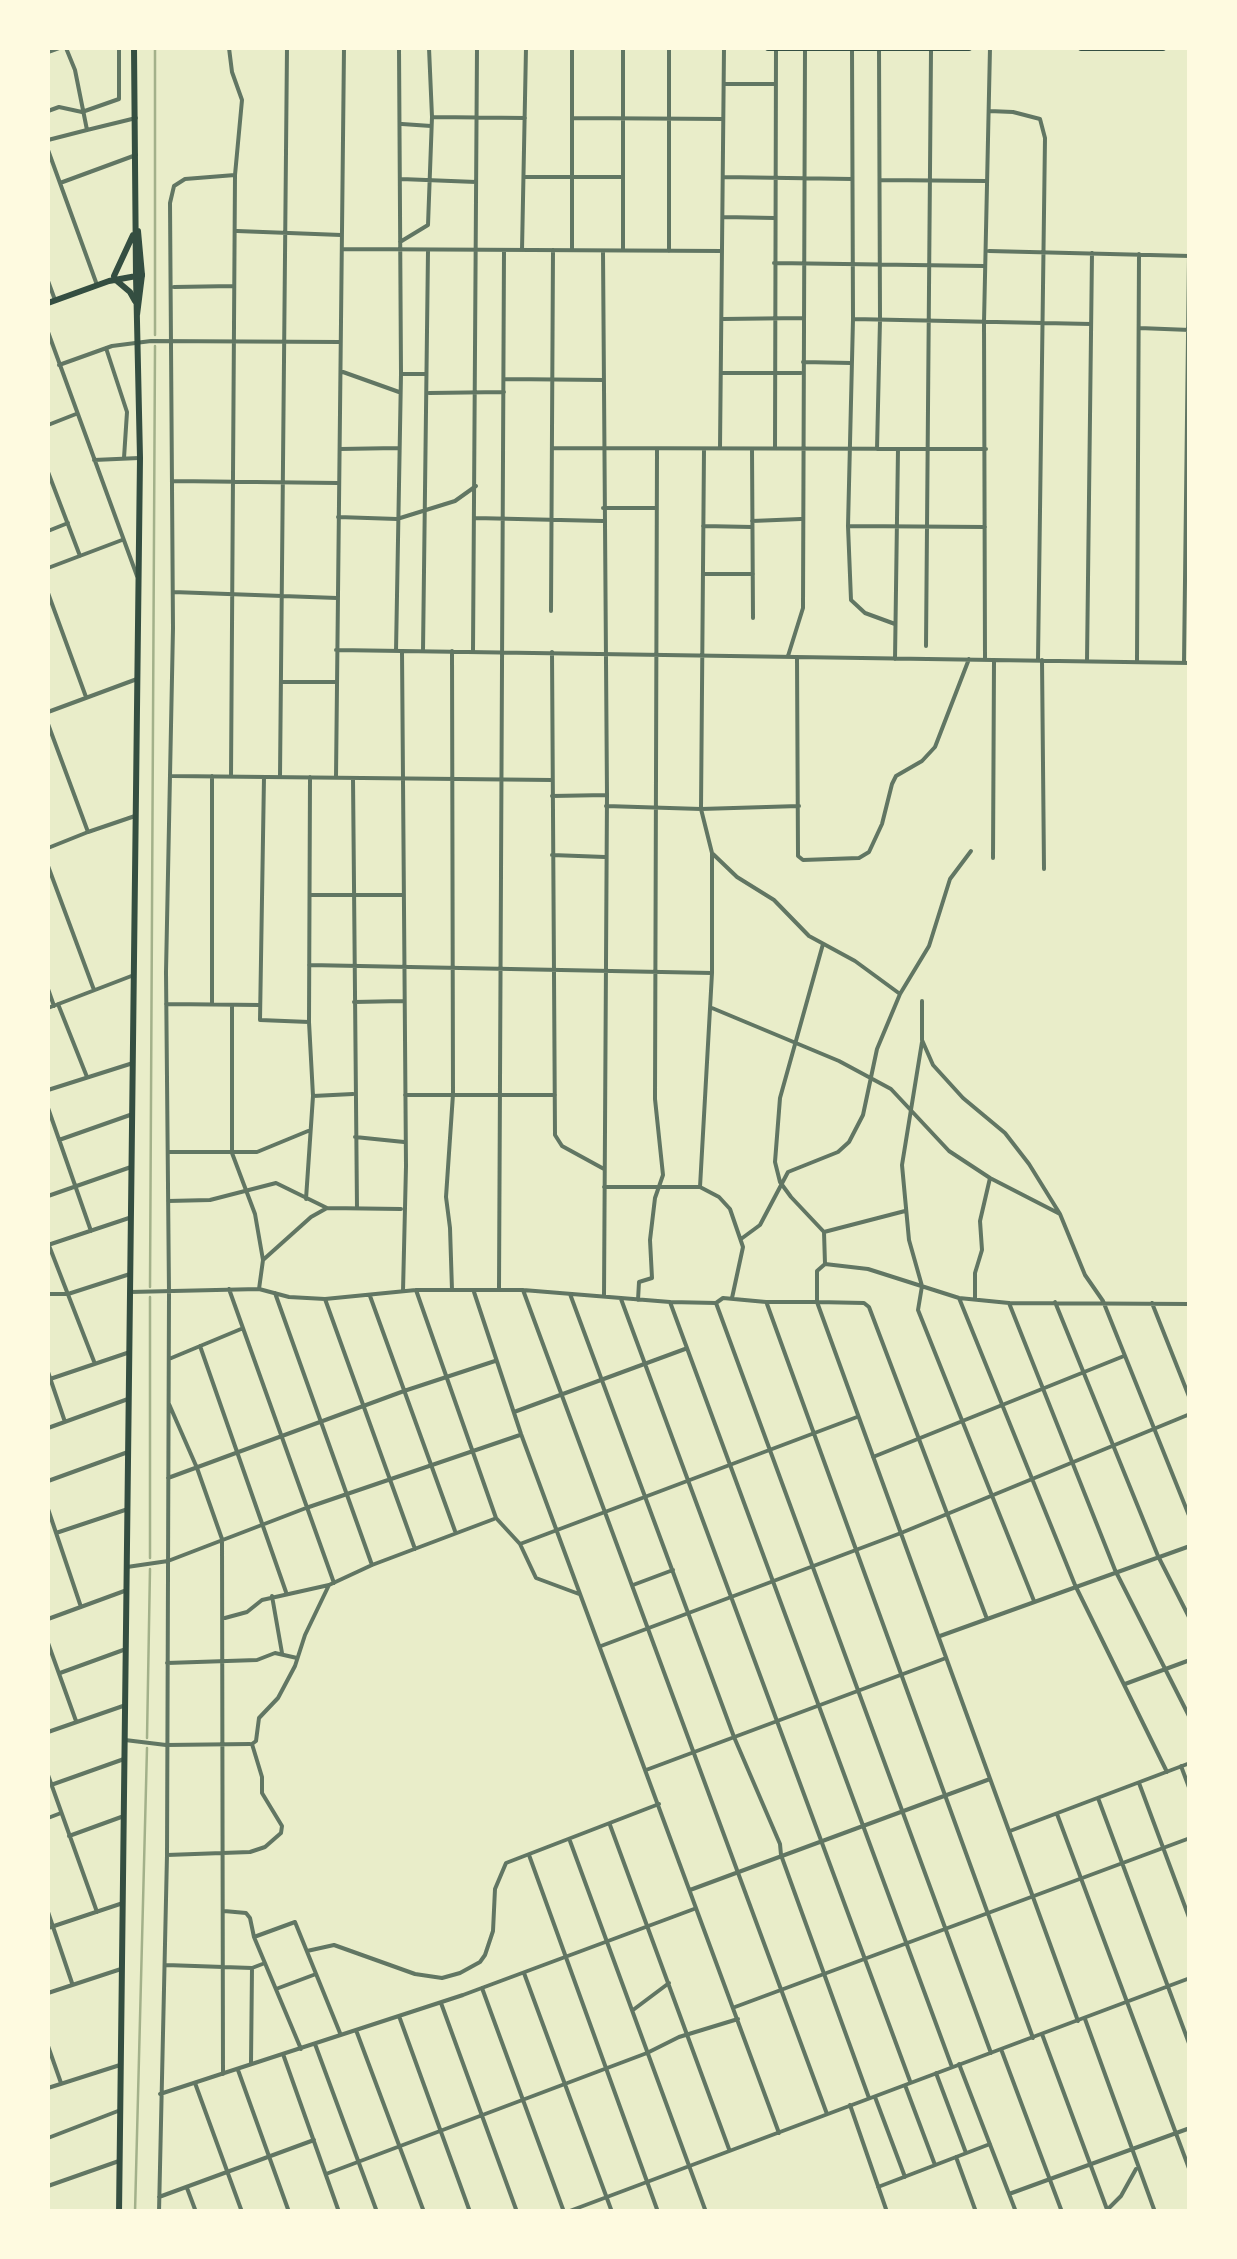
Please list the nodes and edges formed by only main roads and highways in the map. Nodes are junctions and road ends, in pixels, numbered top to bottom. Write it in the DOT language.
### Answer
graph roads {
  1 [pos="134,48"];
  2 [pos="772,48"];
  3 [pos="804,48"];
  4 [pos="852,48"];
  5 [pos="879,48"];
  6 [pos="898,48"];
  7 [pos="920,48"];
  8 [pos="969,48"];
  9 [pos="1082,48"];
  10 [pos="1093,48"];
  11 [pos="1142,48"];
  12 [pos="1163,48"];
  13 [pos="931,49"];
  14 [pos="136,227"];
  15 [pos="139,266"];
  16 [pos="139,275"];
  17 [pos="113,279"];
  18 [pos="134,301"];
  19 [pos="51,302"];
  20 [pos="137,316"];
  21 [pos="118,2212"];
  1 -- 14 [label="main road"];
  2 -- 3 [label="main road"];
  3 -- 4 [label="main road"];
  4 -- 5 [label="main road"];
  5 -- 6 [label="main road"];
  6 -- 7 [label="main road"];
  7 -- 13 [label="main road"];
  8 -- 13 [label="main road"];
  9 -- 10 [label="main road"];
  10 -- 11 [label="main road"];
  11 -- 12 [label="main road"];
  14 -- 15 [label="main road"];
  14 -- 17 [label="main road"];
  15 -- 16 [label="main road"];
  15 -- 17 [label="main road"];
  16 -- 17 [label="main road"];
  16 -- 18 [label="main road"];
  16 -- 20 [label="main road"];
  17 -- 18 [label="main road"];
  17 -- 19 [label="main road"];
  18 -- 20 [label="main road"];
  20 -- 21 [label="main road"];
}
